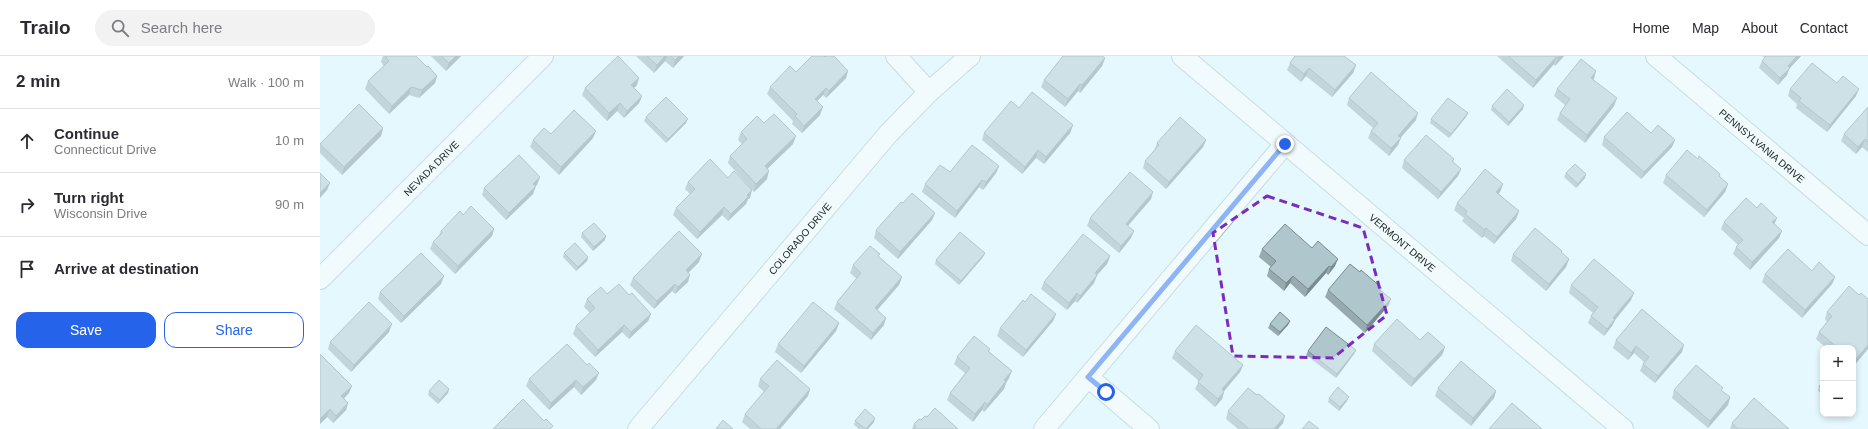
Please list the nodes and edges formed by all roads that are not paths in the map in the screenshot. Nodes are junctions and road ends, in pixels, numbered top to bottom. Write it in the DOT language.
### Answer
graph roads {
  1 [pos="543,56"];
  2 [pos="896,56"];
  3 [pos="970,56"];
  4 [pos="1182,56"];
  5 [pos="1656,56"];
  6 [pos="929,92"];
  7 [pos="1285,144"];
  8 [pos="1868,235"];
  9 [pos="320,279"];
  10 [pos="1088,377"];
  11 [pos="638,429"];
  12 [pos="1044,429"];
  13 [pos="1149,429"];
  14 [pos="1623,429"];
  1 -- 9 [label="street, NEVADA DRIVE"];
  2 -- 6 [label="street"];
  3 -- 6 [label="street, COLORADO DRIVE"];
  4 -- 7 [label="street, VERMONT DRIVE"];
  5 -- 8 [label="street, PENNSYLVANIA DRIVE"];
  6 -- 11 [label="street, COLORADO DRIVE"];
  7 -- 10 [label="street"];
  7 -- 14 [label="street, VERMONT DRIVE"];
  10 -- 12 [label="street"];
  10 -- 13 [label="street"];
}
